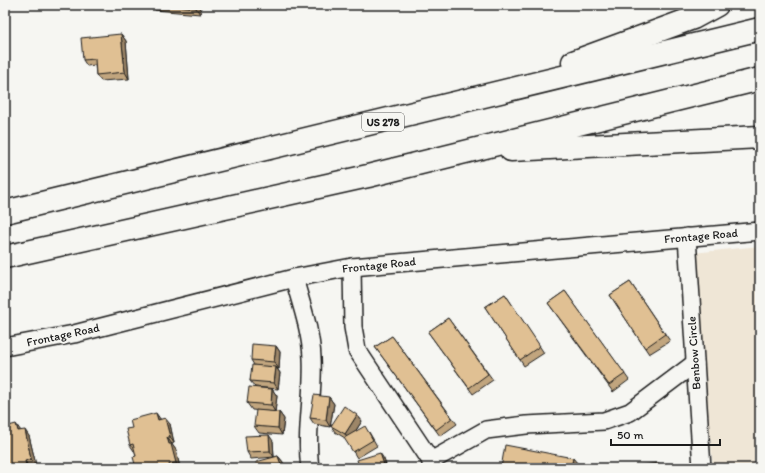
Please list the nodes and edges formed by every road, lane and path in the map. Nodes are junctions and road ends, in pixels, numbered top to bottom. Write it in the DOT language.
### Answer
graph roads {
  1 [pos="717,5"];
  2 [pos="760,29"];
  3 [pos="760,79"];
  4 [pos="436,109"];
  5 [pos="760,137"];
  6 [pos="460,153"];
  7 [pos="5,212"];
  8 [pos="760,230"];
  9 [pos="687,237"];
  10 [pos="5,257"];
  11 [pos="352,267"];
  12 [pos="294,278"];
  13 [pos="5,347"];
  14 [pos="695,363"];
  15 [pos="431,464"];
  16 [pos="310,468"];
  17 [pos="702,468"];
  1 -- 4 [label="highway"];
  2 -- 4 [label="highway, US 278"];
  3 -- 6 [label="highway"];
  4 -- 7 [label="highway, US 278"];
  5 -- 6 [label="highway"];
  6 -- 10 [label="highway"];
  8 -- 9 [label="street, Frontage Road"];
  9 -- 11 [label="street, Frontage Road"];
  9 -- 14 [label="street, Benbow Circle"];
  11 -- 12 [label="street, Frontage Road"];
  11 -- 15 [label="street"];
  12 -- 13 [label="street, Frontage Road"];
  12 -- 16 [label="street"];
  14 -- 15 [label="street"];
  14 -- 17 [label="street, Benbow Circle"];
}
